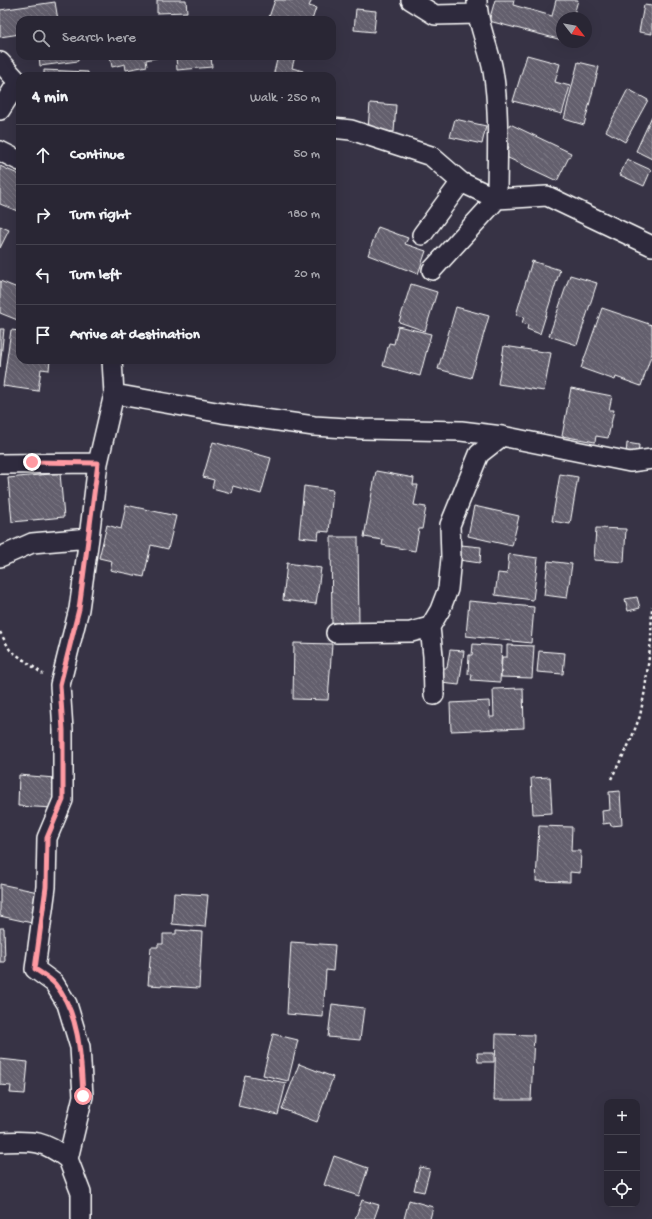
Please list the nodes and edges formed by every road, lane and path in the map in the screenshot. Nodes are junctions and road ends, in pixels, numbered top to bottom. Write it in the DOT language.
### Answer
graph roads {
  1 [pos="411,0"];
  2 [pos="477,7"];
  3 [pos="0,62"];
  4 [pos="16,80"];
  5 [pos="16,87"];
  6 [pos="0,110"];
  7 [pos="336,128"];
  8 [pos="0,150"];
  9 [pos="16,159"];
  10 [pos="461,182"];
  11 [pos="497,199"];
  12 [pos="422,235"];
  13 [pos="652,246"];
  14 [pos="432,270"];
  15 [pos="112,364"];
  16 [pos="114,394"];
  17 [pos="502,436"];
  18 [pos="652,459"];
  19 [pos="98,463"];
  20 [pos="0,464"];
  21 [pos="89,538"];
  22 [pos="0,557"];
  23 [pos="652,606"];
  24 [pos="430,626"];
  25 [pos="0,632"];
  26 [pos="336,633"];
  27 [pos="60,685"];
  28 [pos="434,695"];
  29 [pos="611,779"];
  30 [pos="0,1142"];
  31 [pos="68,1159"];
  32 [pos="81,1219"];
  1 -- 2 [label="street"];
  2 -- 11 [label="street"];
  3 -- 4 [label="street"];
  5 -- 6 [label="street"];
  7 -- 10 [label="street"];
  8 -- 9 [label="street"];
  10 -- 11 [label="street"];
  10 -- 12 [label="street"];
  11 -- 13 [label="street"];
  11 -- 14 [label="street"];
  15 -- 16 [label="street"];
  16 -- 17 [label="street"];
  16 -- 19 [label="street"];
  17 -- 18 [label="street"];
  17 -- 24 [label="street"];
  19 -- 20 [label="street"];
  19 -- 21 [label="street"];
  21 -- 22 [label="street"];
  21 -- 27 [label="street"];
  23 -- 29 [label="path"];
  24 -- 26 [label="street"];
  24 -- 28 [label="street"];
  25 -- 27 [label="path"];
  27 -- 31 [label="street"];
  30 -- 31 [label="street"];
  31 -- 32 [label="street"];
}
